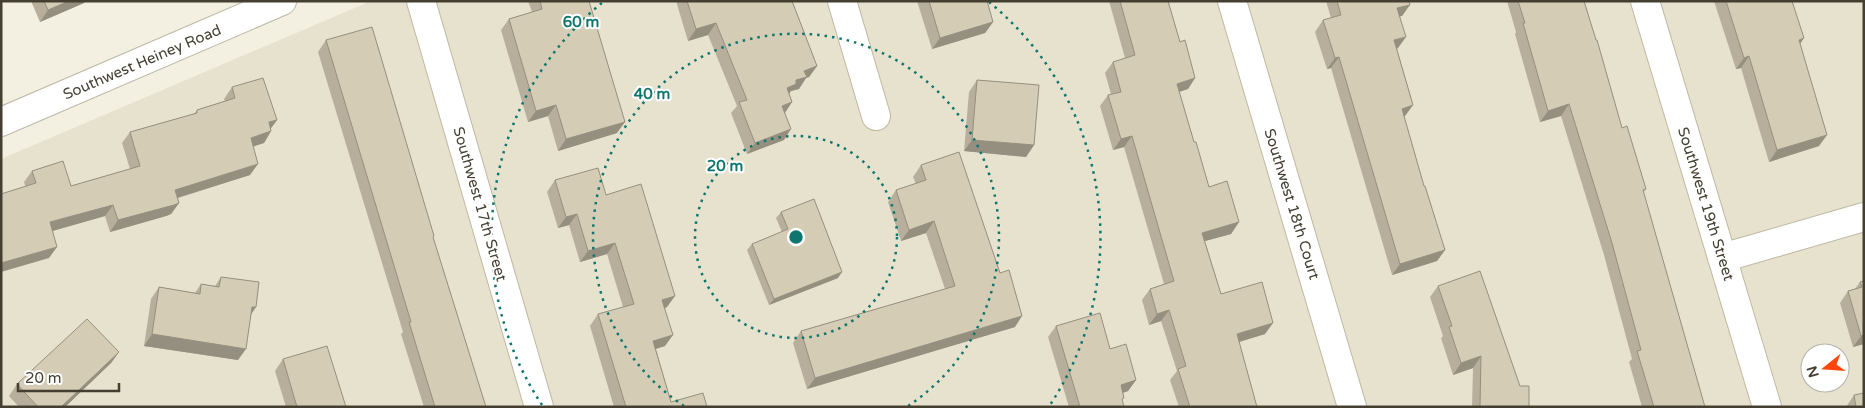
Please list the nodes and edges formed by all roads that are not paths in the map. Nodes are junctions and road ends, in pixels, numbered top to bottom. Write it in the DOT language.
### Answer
graph roads {
  1 [pos="282,1"];
  2 [pos="421,1"];
  3 [pos="842,1"];
  4 [pos="1232,1"];
  5 [pos="1645,1"];
  6 [pos="876,116"];
  7 [pos="1,122"];
  8 [pos="1864,217"];
  9 [pos="1722,258"];
  10 [pos="539,407"];
  11 [pos="1352,407"];
  12 [pos="1767,407"];
  1 -- 7 [label="street, Southwest Heiney Road"];
  2 -- 10 [label="street, Southwest 17th Street"];
  3 -- 6 [label="street"];
  4 -- 11 [label="street, Southwest 18th Court"];
  5 -- 9 [label="street, Southwest 19th Street"];
  8 -- 9 [label="street"];
  9 -- 12 [label="street, Southwest 19th Street"];
}
